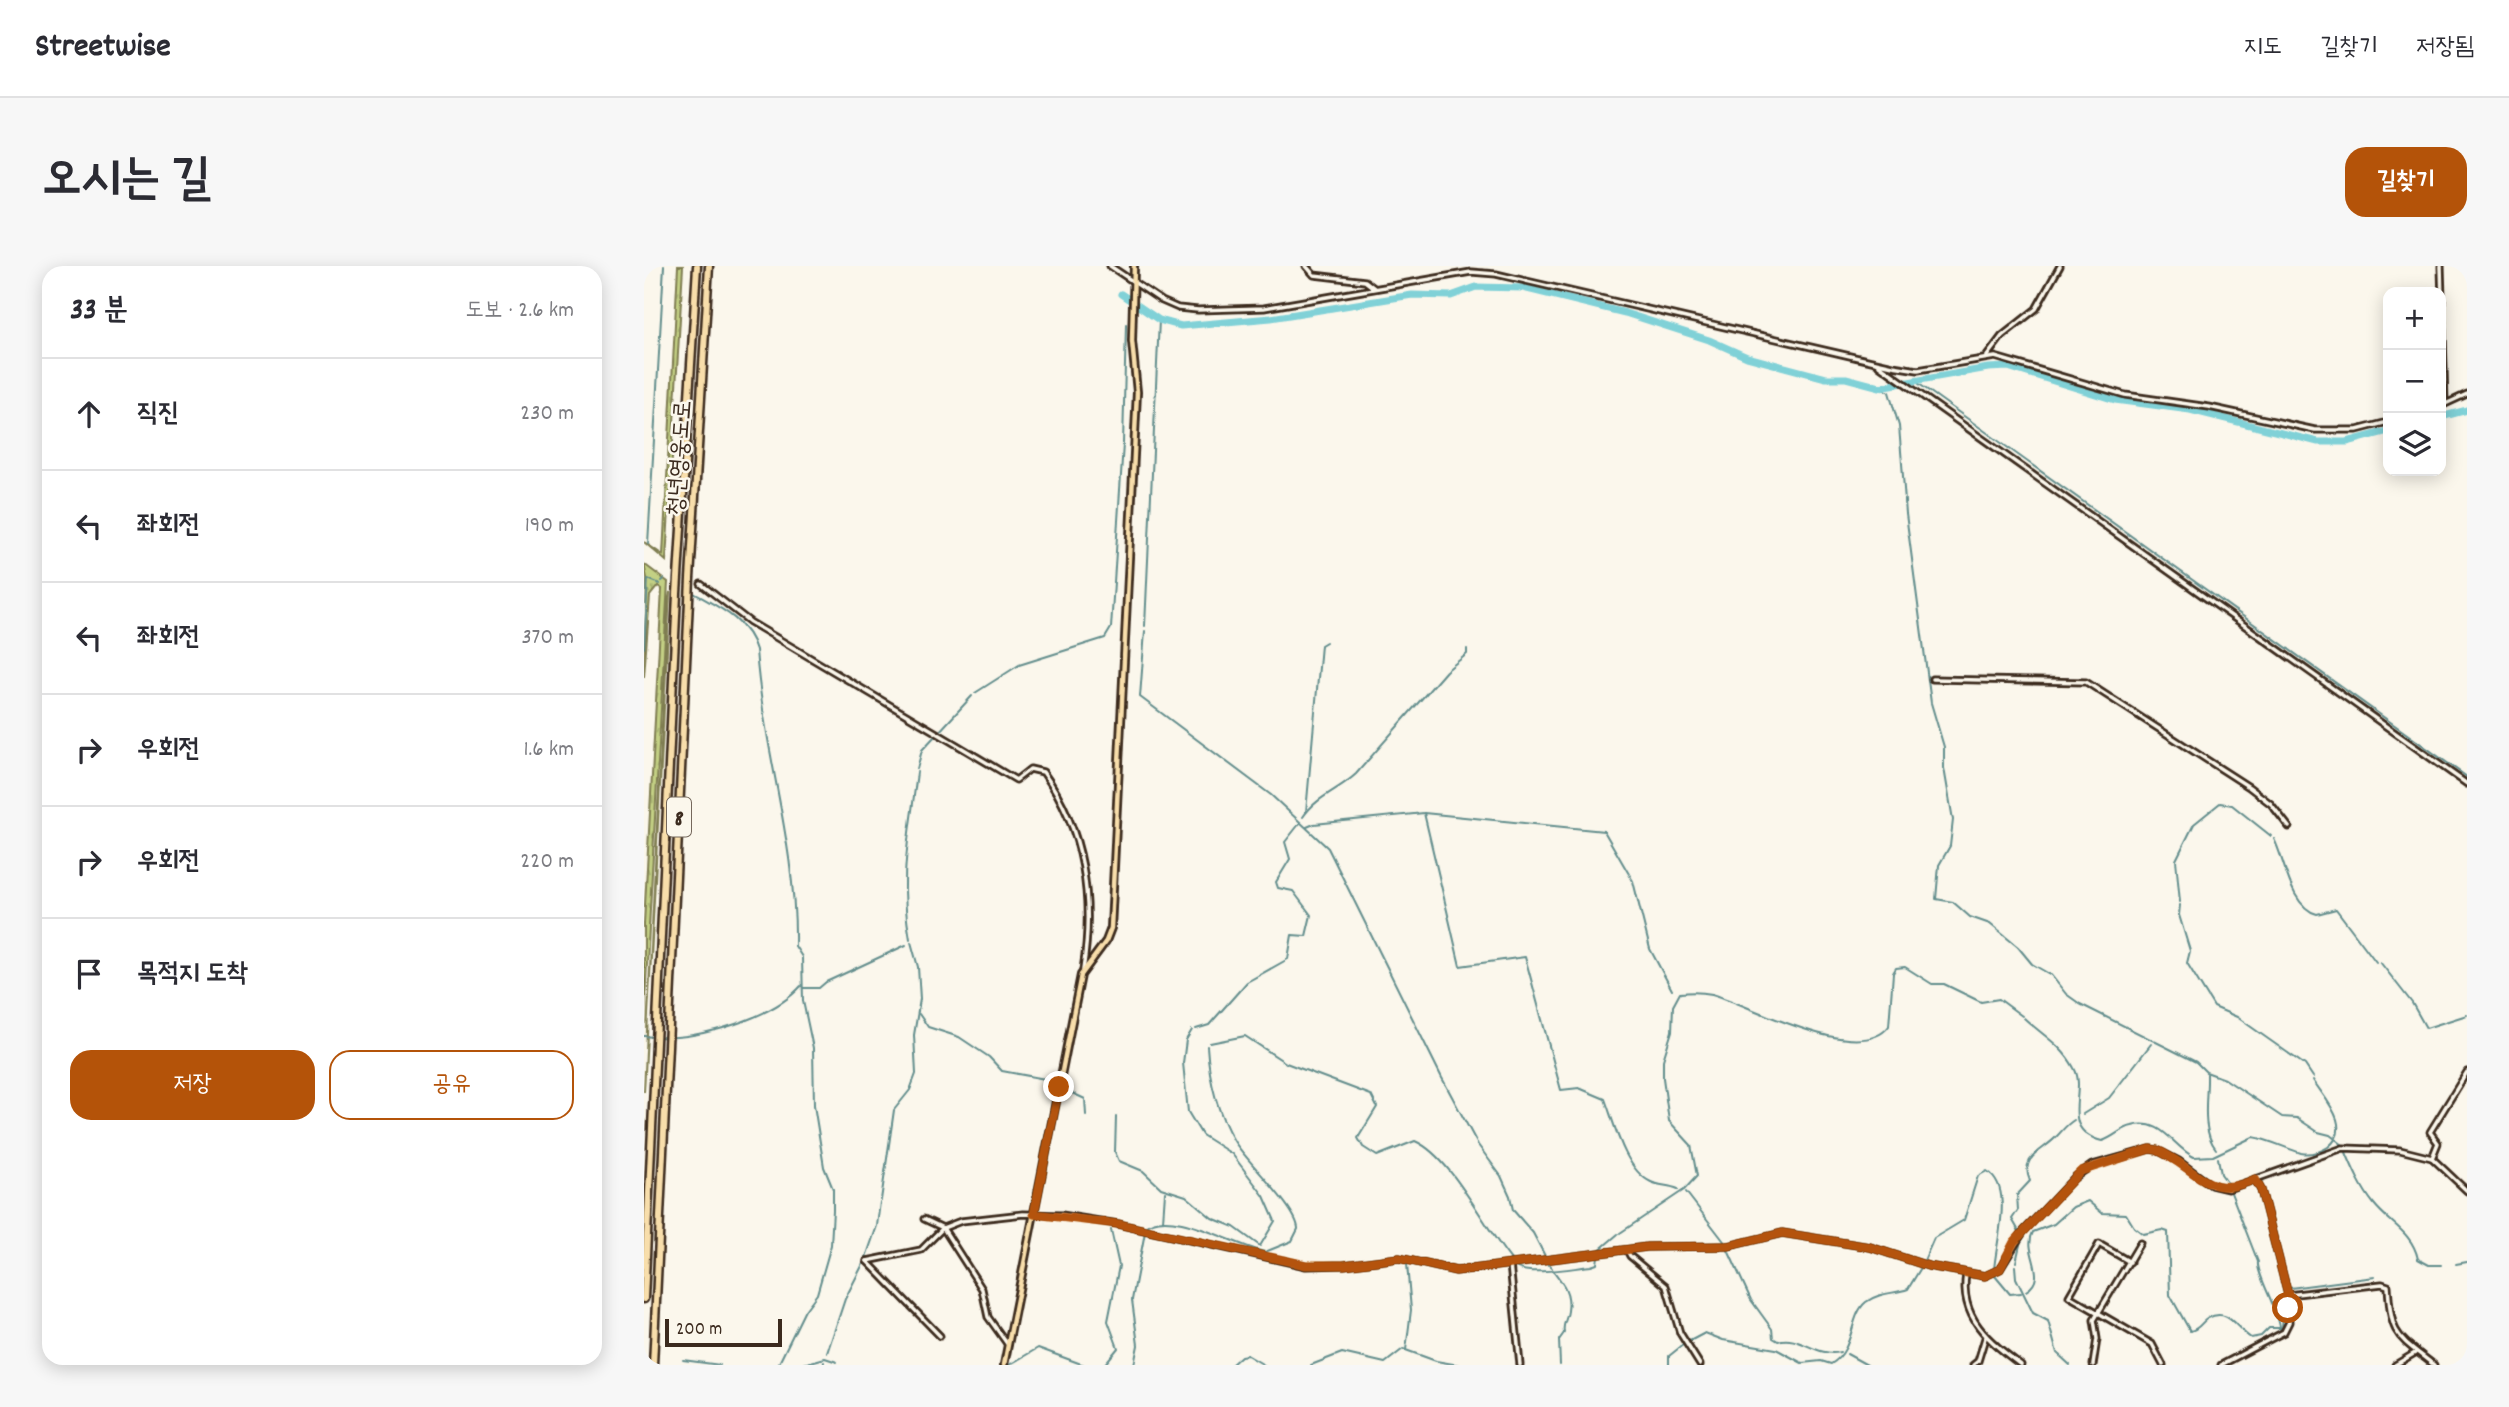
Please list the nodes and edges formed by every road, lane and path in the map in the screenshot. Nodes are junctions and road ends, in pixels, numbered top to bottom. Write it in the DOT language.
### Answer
graph roads {
  1 [pos="697,266"];
  2 [pos="709,266"];
  3 [pos="1110,266"];
  4 [pos="1134,266"];
  5 [pos="1306,266"];
  6 [pos="2060,266"];
  7 [pos="2441,266"];
  8 [pos="1133,283"];
  9 [pos="1374,288"];
  10 [pos="2442,350"];
  11 [pos="1987,356"];
  12 [pos="1876,363"];
  13 [pos="2467,394"];
  14 [pos="2446,404"];
  15 [pos="2383,423"];
  16 [pos="701,584"];
  17 [pos="1932,678"];
  18 [pos="2467,785"];
  19 [pos="2289,827"];
  20 [pos="1083,970"];
  21 [pos="2467,1072"];
  22 [pos="2432,1158"];
  23 [pos="2255,1179"];
  24 [pos="2467,1191"];
  25 [pos="1034,1214"];
  26 [pos="924,1219"];
  27 [pos="943,1228"];
  28 [pos="2140,1242"];
  29 [pos="1627,1250"];
  30 [pos="2130,1262"];
  31 [pos="1510,1264"];
  32 [pos="1966,1274"];
  33 [pos="2288,1295"];
  34 [pos="644,1299"];
  35 [pos="2097,1313"];
  36 [pos="940,1336"];
  37 [pos="1985,1338"];
  38 [pos="1008,1345"];
  39 [pos="2415,1353"];
  40 [pos="1978,1363"];
  41 [pos="653,1365"];
  42 [pos="1004,1365"];
  43 [pos="1520,1365"];
  44 [pos="1700,1365"];
  45 [pos="1973,1365"];
  46 [pos="2021,1365"];
  47 [pos="2093,1365"];
  48 [pos="2163,1365"];
  49 [pos="2221,1365"];
  50 [pos="2395,1365"];
  51 [pos="2434,1365"];
  1 -- 34 [label="highway, 청년영웅도로 / 8"];
  2 -- 41 [label="highway, 청년영웅도로 / 8"];
  3 -- 8 [label="street"];
  4 -- 8 [label="main road"];
  5 -- 9 [label="street"];
  6 -- 11 [label="street"];
  7 -- 10 [label="street"];
  8 -- 9 [label="street"];
  8 -- 20 [label="main road"];
  9 -- 12 [label="street"];
  11 -- 12 [label="street"];
  11 -- 15 [label="street"];
  12 -- 18 [label="street"];
  13 -- 14 [label="street"];
  16 -- 20 [label="street"];
  17 -- 19 [label="street"];
  20 -- 25 [label="main road"];
  21 -- 22 [label="street"];
  22 -- 23 [label="street"];
  22 -- 24 [label="street"];
  23 -- 32 [label="street"];
  23 -- 33 [label="street"];
  25 -- 27 [label="street"];
  25 -- 31 [label="street"];
  25 -- 38 [label="main road"];
  26 -- 27 [label="street"];
  27 -- 36 [label="street"];
  27 -- 38 [label="street"];
  28 -- 30 [label="street"];
  29 -- 31 [label="street"];
  29 -- 32 [label="street"];
  29 -- 44 [label="street"];
  30 -- 35 [label="street"];
  30 -- 35 [label="street"];
  31 -- 43 [label="street"];
  32 -- 37 [label="street"];
  33 -- 39 [label="street"];
  33 -- 49 [label="street"];
  35 -- 47 [label="street"];
  35 -- 48 [label="street"];
  37 -- 40 [label="street"];
  37 -- 46 [label="street"];
  38 -- 42 [label="main road"];
  39 -- 50 [label="street"];
  39 -- 51 [label="street"];
  40 -- 45 [label="street"];
}
